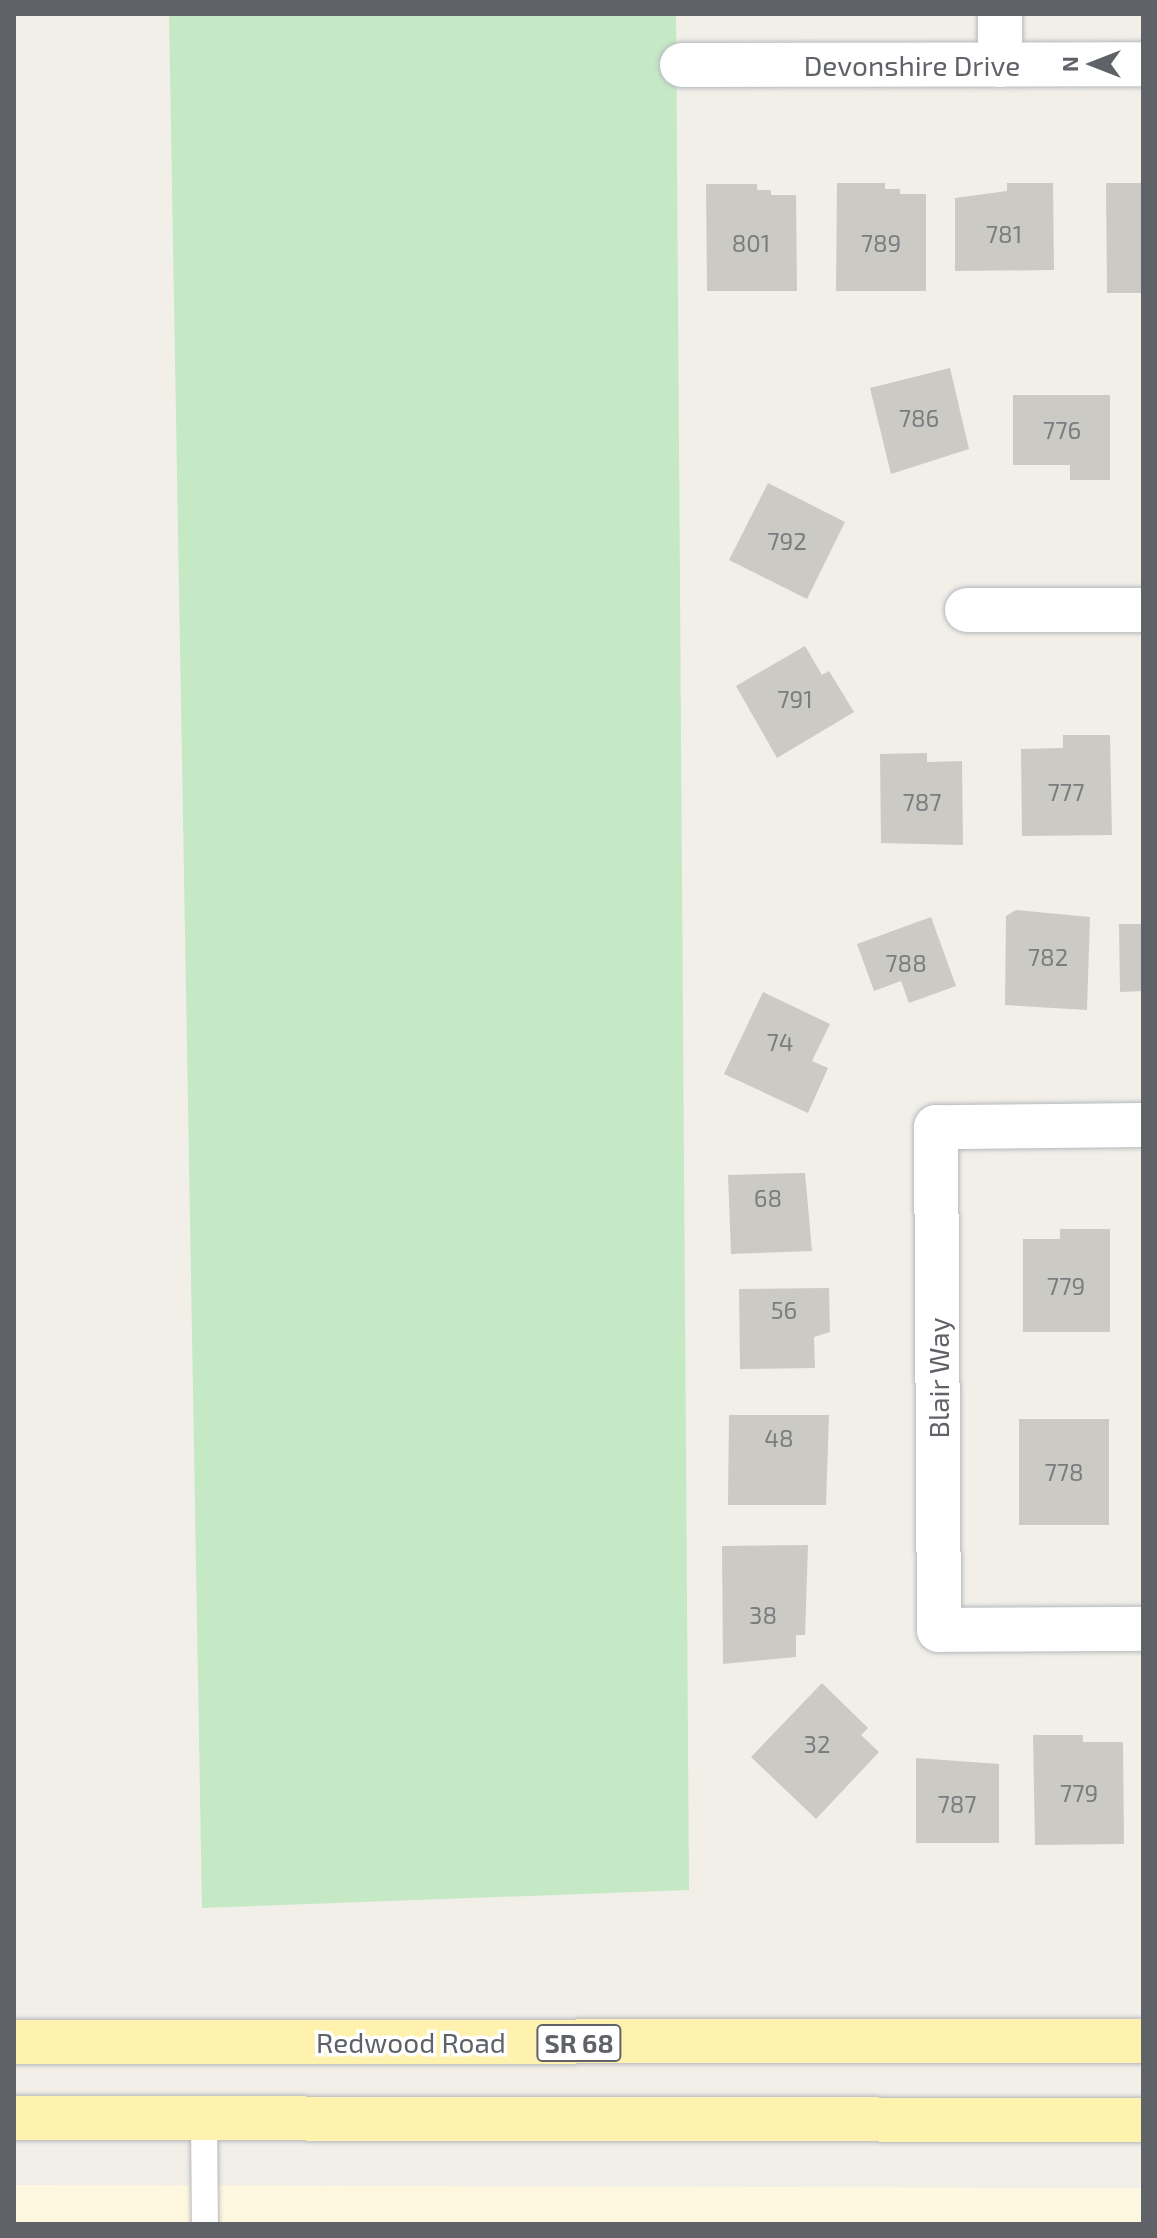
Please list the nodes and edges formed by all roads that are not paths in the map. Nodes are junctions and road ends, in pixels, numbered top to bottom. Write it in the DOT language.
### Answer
graph roads {
  1 [pos="1000,14"];
  2 [pos="1143,64"];
  3 [pos="682,65"];
  4 [pos="1000,65"];
  5 [pos="967,610"];
  6 [pos="1143,610"];
  7 [pos="1143,1125"];
  8 [pos="1143,1629"];
  9 [pos="1143,2041"];
  10 [pos="14,2042"];
  11 [pos="14,2118"];
  12 [pos="204,2118"];
  13 [pos="1143,2120"];
  14 [pos="205,2224"];
  1 -- 4 [label="street"];
  2 -- 4 [label="street, Devonshire Drive"];
  3 -- 4 [label="street, Devonshire Drive"];
  5 -- 6 [label="street"];
  7 -- 8 [label="street, Blair Way"];
  9 -- 10 [label="main road, Redwood Road / SR 68"];
  11 -- 12 [label="main road"];
  12 -- 13 [label="main road"];
  12 -- 14 [label="lane"];
}
